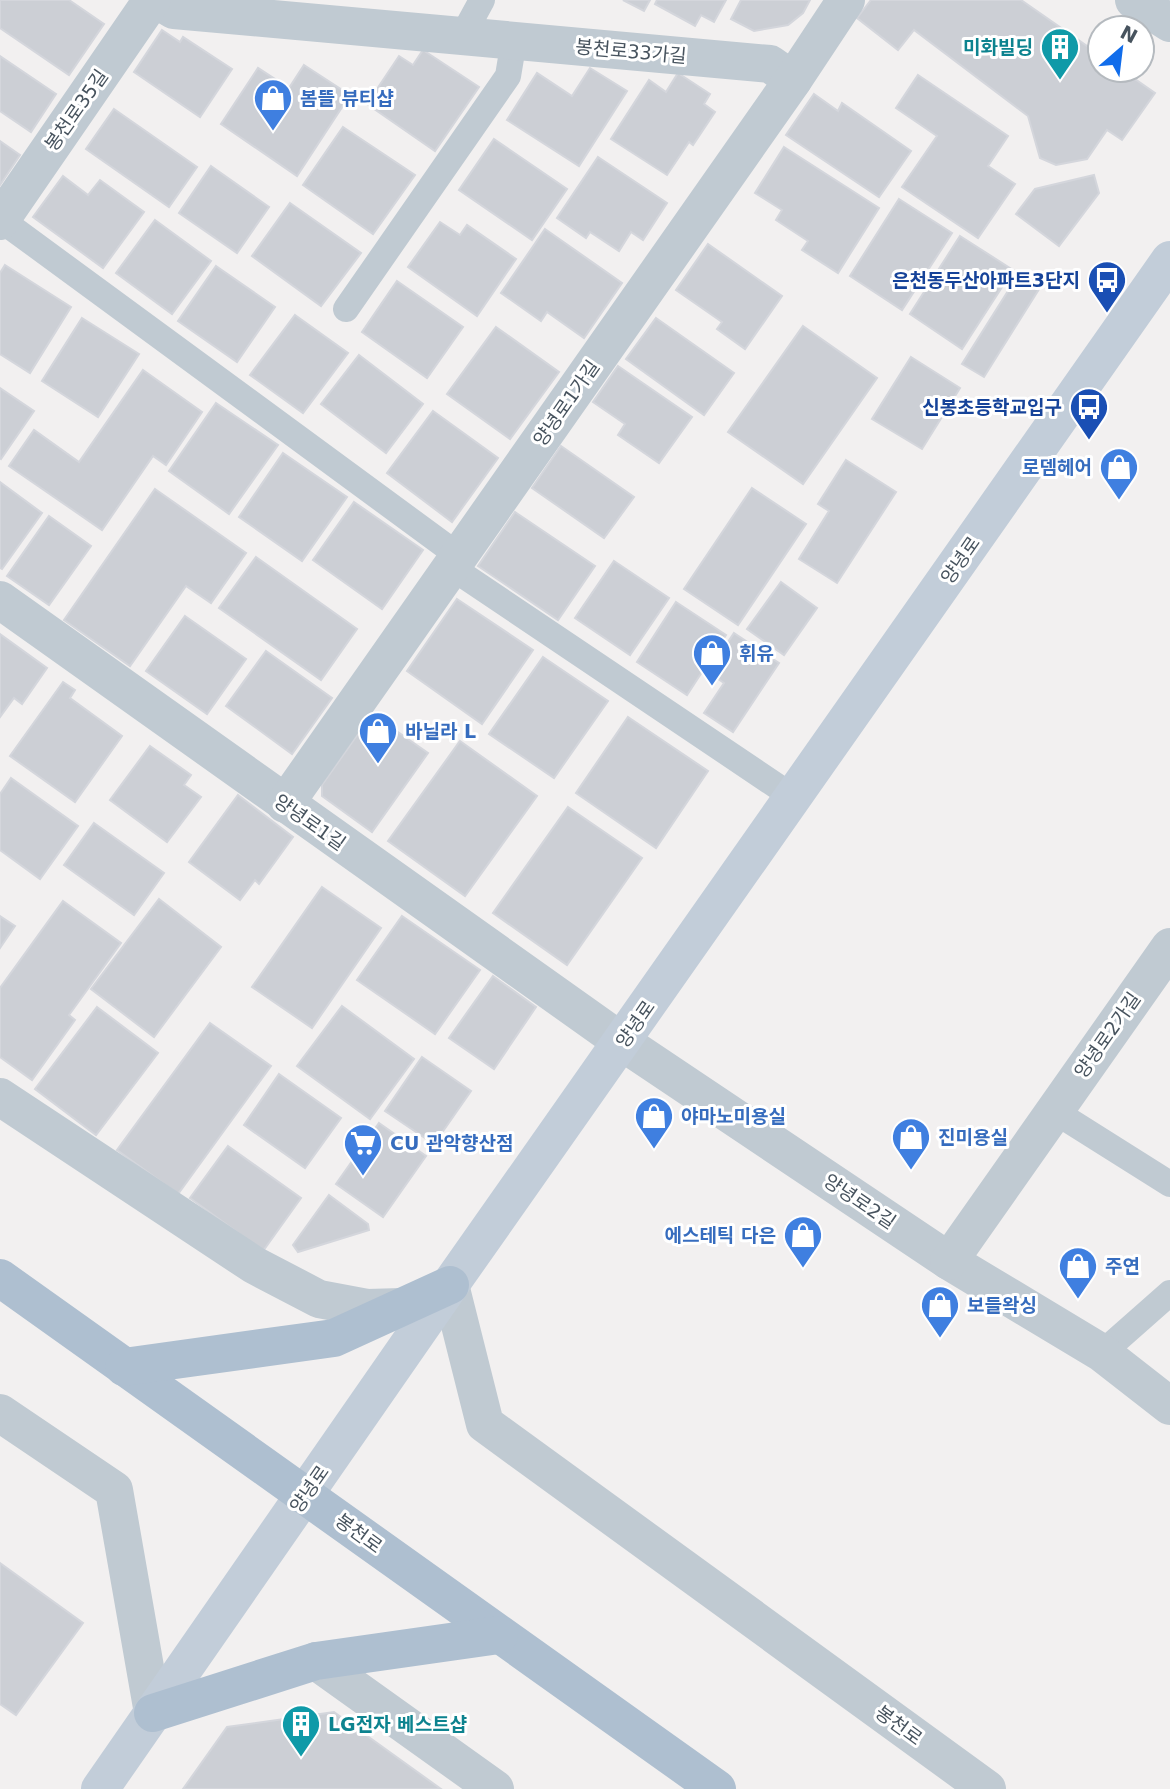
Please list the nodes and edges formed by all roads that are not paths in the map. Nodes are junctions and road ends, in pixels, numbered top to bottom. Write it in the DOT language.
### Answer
graph roads {
  1 [pos="482,0"];
  2 [pos="846,0"];
  3 [pos="1134,0"];
  4 [pos="166,2"];
  5 [pos="1170,23"];
  6 [pos="463,35"];
  7 [pos="514,40"];
  8 [pos="793,80"];
  9 [pos="0,220"];
  10 [pos="1170,260"];
  11 [pos="346,309"];
  12 [pos="455,561"];
  13 [pos="0,600"];
  14 [pos="793,797"];
  15 [pos="285,804"];
  16 [pos="1167,958"];
  17 [pos="622,1042"];
  18 [pos="0,1097"];
  19 [pos="1054,1111"];
  20 [pos="1170,1184"];
  21 [pos="949,1261"];
  22 [pos="0,1278"];
  23 [pos="450,1285"];
  24 [pos="1170,1293"];
  25 [pos="402,1307"];
  26 [pos="1102,1353"];
  27 [pos="124,1367"];
  28 [pos="1170,1406"];
  29 [pos="0,1413"];
  30 [pos="306,1495"];
  31 [pos="499,1635"];
  32 [pos="316,1661"];
  33 [pos="153,1713"];
  34 [pos="100,1789"];
  35 [pos="495,1789"];
  36 [pos="718,1789"];
  37 [pos="987,1789"];
  1 -- 6 [label="lane"];
  2 -- 8 [label="street, 양녕로1가길"];
  3 -- 5 [label="street"];
  4 -- 6 [label="street, 봉천로33가길"];
  4 -- 9 [label="street, 봉천로35길"];
  6 -- 7 [label="street, 봉천로33가길"];
  7 -- 8 [label="street, 봉천로33가길"];
  7 -- 11 [label="lane"];
  8 -- 12 [label="street, 양녕로1가길"];
  9 -- 12 [label="lane"];
  10 -- 14 [label="main road, 양녕로"];
  12 -- 14 [label="lane"];
  12 -- 15 [label="street, 양녕로1가길"];
  13 -- 15 [label="street, 양녕로1길"];
  14 -- 17 [label="main road, 양녕로"];
  15 -- 17 [label="street, 양녕로1길"];
  16 -- 19 [label="street, 양녕로2가길"];
  17 -- 21 [label="street, 양녕로2길"];
  17 -- 23 [label="main road, 양녕로"];
  18 -- 25 [label="street"];
  19 -- 20 [label="lane"];
  19 -- 21 [label="street, 양녕로2가길"];
  21 -- 26 [label="street, 양녕로2길"];
  22 -- 27 [label="main road, 봉천로"];
  23 -- 25 [label="main road"];
  23 -- 30 [label="main road, 양녕로"];
  23 -- 37 [label="street, 봉천로"];
  24 -- 26 [label="lane"];
  25 -- 27 [label="main road"];
  26 -- 28 [label="street, 양녕로2길"];
  27 -- 30 [label="main road, 봉천로"];
  29 -- 33 [label="street"];
  30 -- 31 [label="main road, 봉천로"];
  30 -- 33 [label="main road, 양녕로"];
  31 -- 32 [label="main road"];
  31 -- 36 [label="main road, 봉천로"];
  32 -- 33 [label="main road"];
  32 -- 35 [label="street"];
  33 -- 34 [label="main road, 양녕로"];
}
